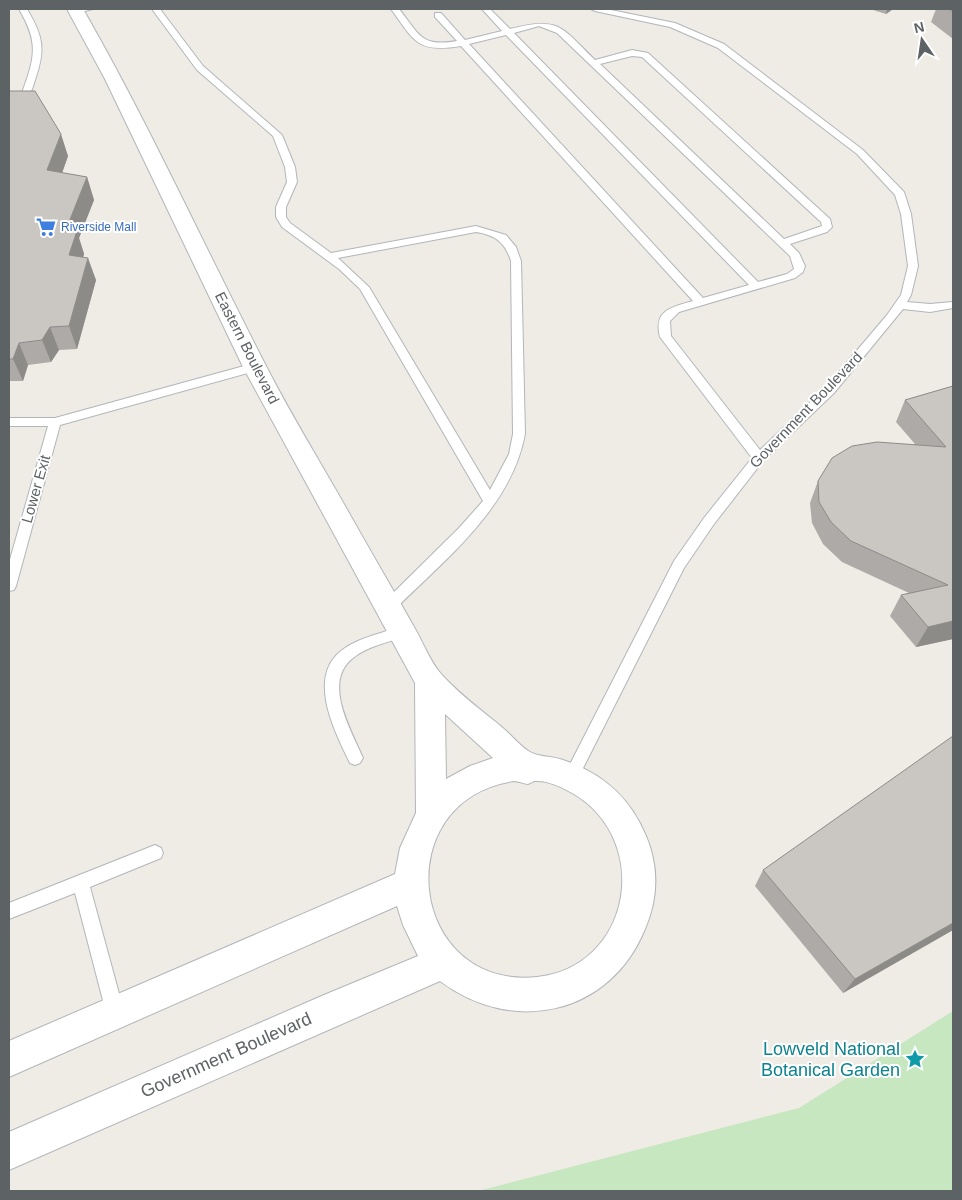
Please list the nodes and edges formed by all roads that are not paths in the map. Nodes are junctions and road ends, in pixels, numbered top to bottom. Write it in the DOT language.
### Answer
graph roads {
  1 [pos="23,9"];
  2 [pos="156,9"];
  3 [pos="395,9"];
  4 [pos="486,9"];
  5 [pos="596,9"];
  6 [pos="80,10"];
  7 [pos="438,15"];
  8 [pos="507,31"];
  9 [pos="462,42"];
  10 [pos="594,63"];
  11 [pos="26,93"];
  12 [pos="783,243"];
  13 [pos="329,257"];
  14 [pos="756,286"];
  15 [pos="701,302"];
  16 [pos="900,305"];
  17 [pos="953,305"];
  18 [pos="255,367"];
  19 [pos="9,422"];
  20 [pos="55,422"];
  21 [pos="759,458"];
  22 [pos="490,502"];
  23 [pos="9,586"];
  24 [pos="388,607"];
  25 [pos="402,632"];
  26 [pos="430,682"];
  27 [pos="355,758"];
  28 [pos="528,770"];
  29 [pos="570,779"];
  30 [pos="431,812"];
  31 [pos="155,853"];
  32 [pos="80,884"];
  33 [pos="407,885"];
  34 [pos="9,911"];
  35 [pos="445,962"];
  36 [pos="115,1012"];
  37 [pos="9,1059"];
  38 [pos="9,1151"];
  1 -- 11 [label="lane"];
  2 -- 13 [label="lane"];
  3 -- 9 [label="lane"];
  4 -- 8 [label="lane"];
  5 -- 16 [label="lane, Government Boulevard"];
  6 -- 18 [label="street, Eastern Boulevard"];
  7 -- 9 [label="lane"];
  8 -- 9 [label="lane"];
  8 -- 10 [label="lane"];
  8 -- 14 [label="lane"];
  9 -- 15 [label="lane"];
  10 -- 12 [label="lane"];
  10 -- 12 [label="lane"];
  12 -- 14 [label="lane"];
  13 -- 22 [label="lane"];
  13 -- 22 [label="lane"];
  14 -- 15 [label="lane"];
  15 -- 21 [label="lane"];
  16 -- 17 [label="lane"];
  16 -- 21 [label="lane, Government Boulevard"];
  18 -- 20 [label="lane"];
  18 -- 24 [label="street, Eastern Boulevard"];
  19 -- 20 [label="lane"];
  20 -- 23 [label="lane, Lower Exit"];
  21 -- 29 [label="lane, Government Boulevard"];
  22 -- 24 [label="lane"];
  24 -- 25 [label="street, Eastern Boulevard"];
  25 -- 26 [label="street, Eastern Boulevard"];
  25 -- 27 [label="lane"];
  26 -- 28 [label="street, Eastern Boulevard"];
  26 -- 30 [label="street, Eastern Boulevard"];
  28 -- 29 [label="street"];
  28 -- 30 [label="street"];
  29 -- 35 [label="street"];
  30 -- 33 [label="street"];
  31 -- 32 [label="lane"];
  32 -- 34 [label="lane"];
  32 -- 36 [label="lane"];
  33 -- 35 [label="street"];
  33 -- 36 [label="street"];
  35 -- 38 [label="street, Government Boulevard"];
  36 -- 37 [label="street"];
}
